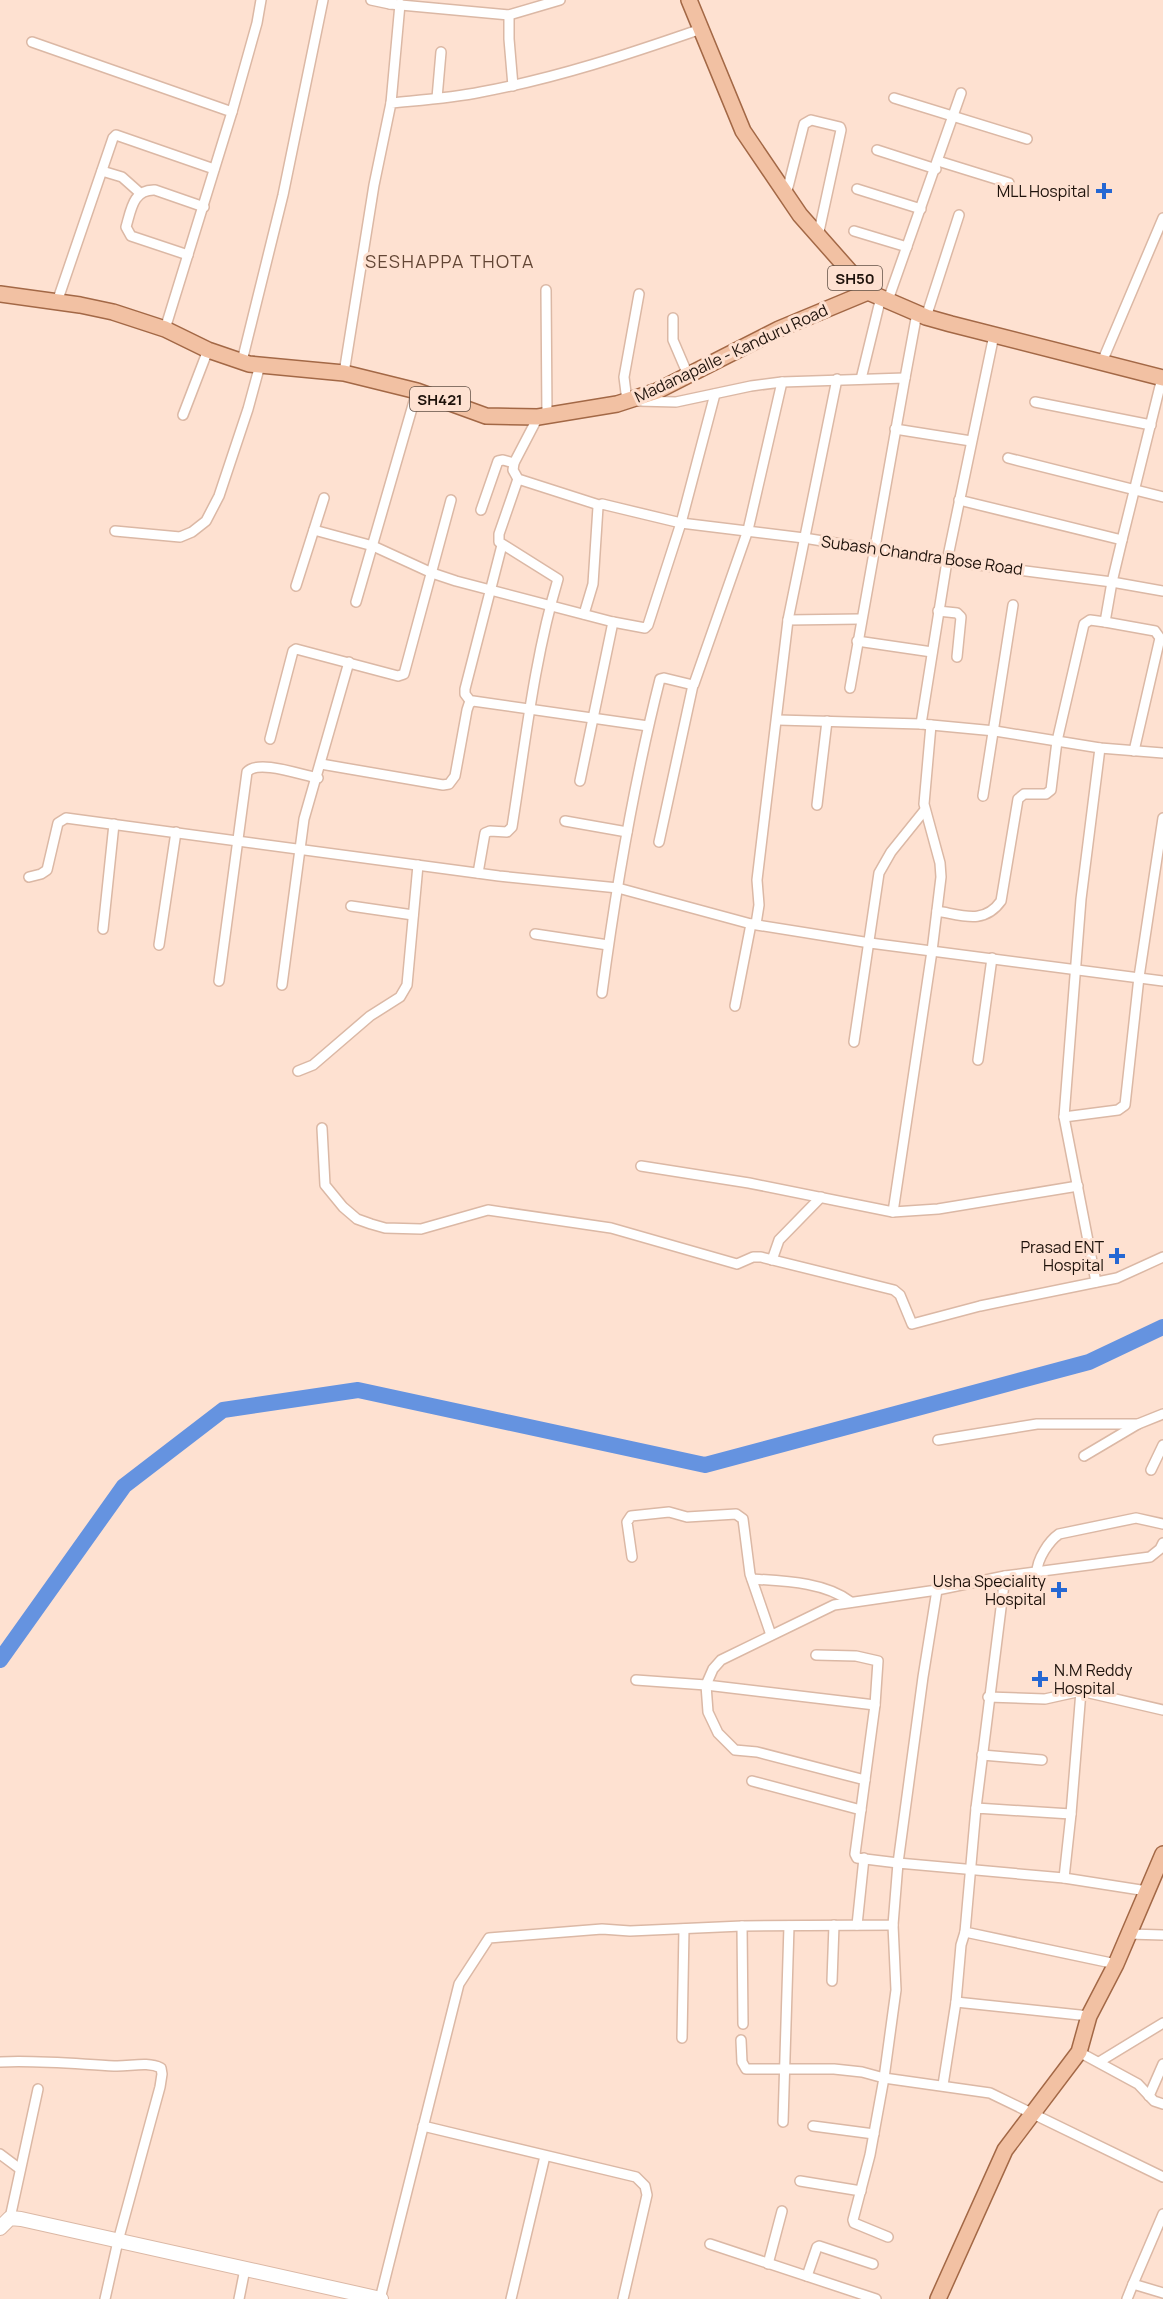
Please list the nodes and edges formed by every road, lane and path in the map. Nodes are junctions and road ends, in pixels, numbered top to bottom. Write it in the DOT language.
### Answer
graph roads {
  1 [pos="261,0"];
  2 [pos="323,0"];
  3 [pos="371,0"];
  4 [pos="529,0"];
  5 [pos="560,0"];
  6 [pos="689,0"];
  7 [pos="394,3"];
  8 [pos="526,11"];
  9 [pos="509,15"];
  10 [pos="701,29"];
  11 [pos="32,42"];
  12 [pos="441,52"];
  13 [pos="513,86"];
  14 [pos="961,93"];
  15 [pos="437,98"];
  16 [pos="894,98"];
  17 [pos="391,103"];
  18 [pos="232,112"];
  19 [pos="953,116"];
  20 [pos="1027,140"];
  21 [pos="877,150"];
  22 [pos="937,165"];
  23 [pos="214,169"];
  24 [pos="102,171"];
  25 [pos="1009,183"];
  26 [pos="857,189"];
  27 [pos="140,193"];
  28 [pos="786,195"];
  29 [pos="204,207"];
  30 [pos="921,209"];
  31 [pos="959,214"];
  32 [pos="1163,218"];
  33 [pos="854,231"];
  34 [pos="818,236"];
  35 [pos="907,247"];
  36 [pos="188,255"];
  37 [pos="546,290"];
  38 [pos="0,294"];
  39 [pos="639,294"];
  40 [pos="879,296"];
  41 [pos="57,302"];
  42 [pos="921,315"];
  43 [pos="673,318"];
  44 [pos="165,329"];
  45 [pos="994,335"];
  46 [pos="208,350"];
  47 [pos="242,361"];
  48 [pos="1102,362"];
  49 [pos="260,365"];
  50 [pos="344,373"];
  51 [pos="688,375"];
  52 [pos="905,378"];
  53 [pos="1162,378"];
  54 [pos="861,379"];
  55 [pos="837,380"];
  56 [pos="782,382"];
  57 [pos="417,391"];
  58 [pos="715,394"];
  59 [pos="628,400"];
  60 [pos="1035,402"];
  61 [pos="183,415"];
  62 [pos="543,417"];
  63 [pos="1151,425"];
  64 [pos="895,429"];
  65 [pos="971,441"];
  66 [pos="1008,458"];
  67 [pos="514,463"];
  68 [pos="519,479"];
  69 [pos="1134,489"];
  70 [pos="1163,497"];
  71 [pos="324,498"];
  72 [pos="451,500"];
  73 [pos="959,500"];
  74 [pos="599,505"];
  75 [pos="481,510"];
  76 [pos="681,523"];
  77 [pos="314,530"];
  78 [pos="748,530"];
  79 [pos="115,531"];
  80 [pos="804,538"];
  81 [pos="1122,540"];
  82 [pos="502,545"];
  83 [pos="373,546"];
  84 [pos="873,548"];
  85 [pos="947,561"];
  86 [pos="432,573"];
  87 [pos="1112,582"];
  88 [pos="296,586"];
  89 [pos="1162,588"];
  90 [pos="492,590"];
  91 [pos="356,602"];
  92 [pos="550,604"];
  93 [pos="1013,605"];
  94 [pos="938,611"];
  95 [pos="584,614"];
  96 [pos="860,619"];
  97 [pos="788,620"];
  98 [pos="1105,621"];
  99 [pos="613,622"];
  100 [pos="857,641"];
  101 [pos="932,652"];
  102 [pos="957,657"];
  103 [pos="349,662"];
  104 [pos="693,685"];
  105 [pos="850,688"];
  106 [pos="471,702"];
  107 [pos="531,709"];
  108 [pos="592,717"];
  109 [pos="778,720"];
  110 [pos="827,721"];
  111 [pos="926,724"];
  112 [pos="648,726"];
  113 [pos="994,731"];
  114 [pos="270,739"];
  115 [pos="1057,741"];
  116 [pos="1100,748"];
  117 [pos="1134,751"];
  118 [pos="1163,753"];
  119 [pos="321,764"];
  120 [pos="318,778"];
  121 [pos="580,781"];
  122 [pos="983,796"];
  123 [pos="817,805"];
  124 [pos="924,811"];
  125 [pos="1163,818"];
  126 [pos="565,821"];
  127 [pos="114,825"];
  128 [pos="176,832"];
  129 [pos="627,832"];
  130 [pos="238,840"];
  131 [pos="659,842"];
  132 [pos="300,848"];
  133 [pos="418,865"];
  134 [pos="478,873"];
  135 [pos="29,877"];
  136 [pos="618,888"];
  137 [pos="351,906"];
  138 [pos="937,911"];
  139 [pos="413,915"];
  140 [pos="754,924"];
  141 [pos="103,928"];
  142 [pos="535,934"];
  143 [pos="870,943"];
  144 [pos="159,945"];
  145 [pos="608,945"];
  146 [pos="932,951"];
  147 [pos="992,958"];
  148 [pos="1075,969"];
  149 [pos="1139,978"];
  150 [pos="219,981"];
  151 [pos="1163,981"];
  152 [pos="282,985"];
  153 [pos="602,993"];
  154 [pos="735,1006"];
  155 [pos="854,1042"];
  156 [pos="978,1060"];
  157 [pos="298,1071"];
  158 [pos="1064,1117"];
  159 [pos="322,1128"];
  160 [pos="641,1166"];
  161 [pos="1078,1186"];
  162 [pos="821,1197"];
  163 [pos="893,1212"];
  164 [pos="1163,1257"];
  165 [pos="772,1260"];
  166 [pos="1096,1282"];
  167 [pos="1163,1413"];
  168 [pos="1138,1424"];
  169 [pos="938,1440"];
  170 [pos="1163,1445"];
  171 [pos="1084,1456"];
  172 [pos="1151,1470"];
  173 [pos="1163,1524"];
  174 [pos="1163,1543"];
  175 [pos="632,1557"];
  176 [pos="1037,1572"];
  177 [pos="1005,1576"];
  178 [pos="752,1579"];
  179 [pos="937,1590"];
  180 [pos="851,1602"];
  181 [pos="771,1635"];
  182 [pos="816,1656"];
  183 [pos="636,1680"];
  184 [pos="706,1685"];
  185 [pos="1081,1691"];
  186 [pos="988,1697"];
  187 [pos="875,1705"];
  188 [pos="1163,1710"];
  189 [pos="982,1755"];
  190 [pos="1042,1760"];
  191 [pos="752,1780"];
  192 [pos="865,1780"];
  193 [pos="976,1808"];
  194 [pos="861,1810"];
  195 [pos="1071,1814"];
  196 [pos="1163,1854"];
  197 [pos="864,1858"];
  198 [pos="898,1863"];
  199 [pos="971,1870"];
  200 [pos="1064,1878"];
  201 [pos="1147,1891"];
  202 [pos="834,1925"];
  203 [pos="857,1925"];
  204 [pos="893,1925"];
  205 [pos="742,1926"];
  206 [pos="789,1926"];
  207 [pos="684,1929"];
  208 [pos="965,1932"];
  209 [pos="1129,1934"];
  210 [pos="1163,1935"];
  211 [pos="1116,1964"];
  212 [pos="832,1981"];
  213 [pos="956,2002"];
  214 [pos="1089,2016"];
  215 [pos="1163,2023"];
  216 [pos="743,2024"];
  217 [pos="682,2038"];
  218 [pos="741,2040"];
  219 [pos="1079,2052"];
  220 [pos="0,2062"];
  221 [pos="1099,2062"];
  222 [pos="1163,2064"];
  223 [pos="785,2068"];
  224 [pos="884,2078"];
  225 [pos="943,2085"];
  226 [pos="38,2089"];
  227 [pos="1149,2096"];
  228 [pos="1163,2104"];
  229 [pos="1032,2114"];
  230 [pos="783,2122"];
  231 [pos="423,2126"];
  232 [pos="813,2126"];
  233 [pos="874,2134"];
  234 [pos="0,2154"];
  235 [pos="545,2156"];
  236 [pos="20,2169"];
  237 [pos="1163,2177"];
  238 [pos="800,2181"];
  239 [pos="861,2191"];
  240 [pos="782,2211"];
  241 [pos="1163,2214"];
  242 [pos="5,2223"];
  243 [pos="888,2237"];
  244 [pos="118,2241"];
  245 [pos="710,2244"];
  246 [pos="768,2264"];
  247 [pos="873,2264"];
  248 [pos="245,2269"];
  249 [pos="807,2276"];
  250 [pos="1133,2284"];
  251 [pos="1163,2293"];
  252 [pos="105,2299"];
  253 [pos="239,2299"];
  254 [pos="381,2299"];
  255 [pos="511,2299"];
  256 [pos="623,2299"];
  257 [pos="876,2299"];
  258 [pos="938,2299"];
  259 [pos="1126,2299"];
  1 -- 18 [label="street"];
  2 -- 47 [label="street"];
  3 -- 7 [label="street"];
  4 -- 8 [label="street"];
  5 -- 8 [label="street"];
  6 -- 10 [label="main road, SH50"];
  7 -- 9 [label="street"];
  7 -- 17 [label="street"];
  8 -- 9 [label="street"];
  9 -- 13 [label="street"];
  10 -- 13 [label="street"];
  10 -- 28 [label="main road, SH50"];
  11 -- 18 [label="street"];
  12 -- 15 [label="street"];
  13 -- 15 [label="street"];
  14 -- 19 [label="street"];
  15 -- 17 [label="street"];
  16 -- 19 [label="street"];
  17 -- 50 [label="street"];
  18 -- 23 [label="street"];
  19 -- 20 [label="street"];
  19 -- 22 [label="street"];
  21 -- 22 [label="street"];
  22 -- 25 [label="street"];
  22 -- 30 [label="street"];
  23 -- 24 [label="street"];
  23 -- 29 [label="street"];
  24 -- 27 [label="street"];
  24 -- 41 [label="street"];
  26 -- 30 [label="street"];
  27 -- 29 [label="street"];
  27 -- 36 [label="street"];
  28 -- 34 [label="main road, SH50"];
  28 -- 34 [label="street"];
  29 -- 36 [label="street"];
  30 -- 35 [label="street"];
  31 -- 42 [label="street"];
  32 -- 48 [label="street"];
  33 -- 35 [label="street"];
  34 -- 40 [label="main road, SH50"];
  35 -- 40 [label="street"];
  36 -- 44 [label="street"];
  37 -- 62 [label="street"];
  38 -- 41 [label="main road, Madanapalle - Kanduru Road / SH421"];
  39 -- 59 [label="street"];
  40 -- 42 [label="main road, SH50"];
  40 -- 51 [label="main road, Madanapalle - Kanduru Road / SH421"];
  40 -- 54 [label="street"];
  41 -- 44 [label="main road, Madanapalle - Kanduru Road / SH421"];
  42 -- 45 [label="main road, SH50"];
  42 -- 52 [label="street"];
  43 -- 51 [label="street"];
  44 -- 46 [label="main road, Madanapalle - Kanduru Road / SH421"];
  45 -- 48 [label="main road, SH50"];
  45 -- 65 [label="street"];
  46 -- 47 [label="main road, Madanapalle - Kanduru Road / SH421"];
  46 -- 61 [label="street"];
  47 -- 49 [label="main road, Madanapalle - Kanduru Road / SH421"];
  48 -- 53 [label="main road, SH50"];
  49 -- 50 [label="main road, Madanapalle - Kanduru Road / SH421"];
  49 -- 79 [label="street"];
  50 -- 57 [label="main road, Madanapalle - Kanduru Road / SH421"];
  51 -- 59 [label="main road, Madanapalle - Kanduru Road / SH421"];
  52 -- 54 [label="street"];
  52 -- 64 [label="street"];
  53 -- 63 [label="street"];
  54 -- 55 [label="street"];
  55 -- 56 [label="street"];
  55 -- 80 [label="street"];
  56 -- 58 [label="street"];
  56 -- 78 [label="street"];
  57 -- 62 [label="main road, Madanapalle - Kanduru Road / SH421"];
  57 -- 83 [label="street"];
  58 -- 59 [label="street"];
  58 -- 76 [label="street"];
  59 -- 62 [label="main road, Madanapalle - Kanduru Road / SH421"];
  60 -- 63 [label="street"];
  62 -- 67 [label="street"];
  63 -- 69 [label="street"];
  64 -- 65 [label="street"];
  64 -- 84 [label="street"];
  65 -- 73 [label="street"];
  66 -- 69 [label="street"];
  67 -- 68 [label="street"];
  67 -- 75 [label="street"];
  68 -- 74 [label="street, Subash Chandra Bose Road"];
  68 -- 82 [label="street"];
  69 -- 70 [label="street"];
  69 -- 81 [label="street"];
  71 -- 77 [label="street"];
  72 -- 86 [label="street"];
  73 -- 81 [label="street"];
  73 -- 85 [label="street"];
  74 -- 76 [label="street, Subash Chandra Bose Road"];
  74 -- 95 [label="street"];
  76 -- 78 [label="street, Subash Chandra Bose Road"];
  76 -- 99 [label="street"];
  77 -- 83 [label="street"];
  77 -- 88 [label="street"];
  78 -- 80 [label="street, Subash Chandra Bose Road"];
  78 -- 104 [label="street"];
  80 -- 84 [label="street, Subash Chandra Bose Road"];
  80 -- 97 [label="street"];
  81 -- 87 [label="street"];
  82 -- 90 [label="street"];
  82 -- 92 [label="street"];
  83 -- 86 [label="street"];
  83 -- 91 [label="street"];
  84 -- 85 [label="street, Subash Chandra Bose Road"];
  84 -- 96 [label="street"];
  85 -- 87 [label="street, Subash Chandra Bose Road"];
  85 -- 94 [label="street"];
  86 -- 90 [label="street"];
  86 -- 103 [label="street"];
  87 -- 89 [label="street, Subash Chandra Bose Road"];
  87 -- 98 [label="street"];
  90 -- 92 [label="street"];
  90 -- 106 [label="street"];
  92 -- 95 [label="street"];
  92 -- 107 [label="street"];
  93 -- 113 [label="street"];
  94 -- 101 [label="street"];
  94 -- 102 [label="street"];
  95 -- 99 [label="street"];
  96 -- 97 [label="street"];
  96 -- 100 [label="street"];
  97 -- 109 [label="street"];
  98 -- 115 [label="street"];
  98 -- 117 [label="street"];
  99 -- 108 [label="street"];
  100 -- 101 [label="street"];
  100 -- 105 [label="street"];
  101 -- 111 [label="street"];
  103 -- 114 [label="street"];
  103 -- 119 [label="street"];
  104 -- 112 [label="street"];
  104 -- 131 [label="street"];
  106 -- 107 [label="street"];
  106 -- 119 [label="street"];
  107 -- 108 [label="street"];
  107 -- 134 [label="street"];
  108 -- 112 [label="street"];
  108 -- 121 [label="street"];
  109 -- 110 [label="street"];
  109 -- 140 [label="street"];
  110 -- 111 [label="street"];
  110 -- 123 [label="street"];
  111 -- 113 [label="street"];
  111 -- 124 [label="street"];
  112 -- 129 [label="street"];
  113 -- 115 [label="street"];
  113 -- 122 [label="street"];
  115 -- 116 [label="street"];
  115 -- 138 [label="street"];
  116 -- 117 [label="street"];
  116 -- 148 [label="street"];
  117 -- 118 [label="street"];
  119 -- 120 [label="street"];
  120 -- 130 [label="street"];
  120 -- 132 [label="street"];
  124 -- 138 [label="street"];
  124 -- 143 [label="street"];
  125 -- 149 [label="street"];
  126 -- 129 [label="street"];
  127 -- 128 [label="street"];
  127 -- 135 [label="street"];
  127 -- 141 [label="street"];
  128 -- 130 [label="street"];
  128 -- 144 [label="street"];
  129 -- 136 [label="street"];
  130 -- 132 [label="street"];
  130 -- 150 [label="street"];
  132 -- 133 [label="street"];
  132 -- 152 [label="street"];
  133 -- 134 [label="street"];
  133 -- 139 [label="street"];
  134 -- 136 [label="street"];
  136 -- 140 [label="street"];
  136 -- 145 [label="street"];
  137 -- 139 [label="street"];
  138 -- 146 [label="street"];
  139 -- 157 [label="street"];
  140 -- 143 [label="street"];
  140 -- 154 [label="street"];
  142 -- 145 [label="street"];
  143 -- 146 [label="street"];
  143 -- 155 [label="street"];
  145 -- 153 [label="street"];
  146 -- 147 [label="street"];
  146 -- 163 [label="street"];
  147 -- 148 [label="street"];
  147 -- 156 [label="street"];
  148 -- 149 [label="street"];
  148 -- 158 [label="street"];
  149 -- 151 [label="street"];
  149 -- 158 [label="street"];
  158 -- 161 [label="street"];
  159 -- 165 [label="street"];
  160 -- 162 [label="street"];
  161 -- 163 [label="street"];
  161 -- 166 [label="street"];
  162 -- 163 [label="street"];
  162 -- 165 [label="street"];
  164 -- 166 [label="street"];
  165 -- 166 [label="street"];
  167 -- 168 [label="street"];
  168 -- 169 [label="street"];
  168 -- 171 [label="street"];
  170 -- 172 [label="street"];
  173 -- 176 [label="street"];
  174 -- 176 [label="street"];
  175 -- 178 [label="street"];
  176 -- 177 [label="street"];
  177 -- 179 [label="street"];
  177 -- 186 [label="street"];
  178 -- 180 [label="street"];
  178 -- 181 [label="street"];
  179 -- 180 [label="street"];
  179 -- 198 [label="street"];
  180 -- 181 [label="street"];
  181 -- 184 [label="street"];
  182 -- 187 [label="street"];
  183 -- 184 [label="street"];
  184 -- 187 [label="street"];
  184 -- 192 [label="street"];
  185 -- 186 [label="street"];
  185 -- 188 [label="street"];
  185 -- 195 [label="street"];
  186 -- 189 [label="street"];
  187 -- 192 [label="street"];
  189 -- 190 [label="street"];
  189 -- 193 [label="street"];
  191 -- 194 [label="street"];
  192 -- 194 [label="street"];
  193 -- 195 [label="street"];
  193 -- 199 [label="street"];
  194 -- 197 [label="street"];
  195 -- 200 [label="street"];
  196 -- 201 [label="main road"];
  197 -- 198 [label="street"];
  197 -- 203 [label="street"];
  198 -- 199 [label="street"];
  198 -- 204 [label="street"];
  199 -- 200 [label="street"];
  199 -- 208 [label="street"];
  200 -- 201 [label="street"];
  201 -- 209 [label="main road"];
  202 -- 203 [label="street"];
  202 -- 206 [label="street"];
  202 -- 212 [label="street"];
  203 -- 204 [label="street"];
  204 -- 224 [label="street"];
  205 -- 206 [label="street"];
  205 -- 207 [label="street"];
  205 -- 216 [label="street"];
  206 -- 223 [label="street"];
  207 -- 217 [label="street"];
  207 -- 231 [label="street"];
  208 -- 211 [label="street"];
  208 -- 213 [label="street"];
  209 -- 210 [label="street"];
  209 -- 211 [label="main road"];
  211 -- 214 [label="main road"];
  213 -- 214 [label="street"];
  213 -- 225 [label="street"];
  214 -- 219 [label="main road"];
  215 -- 221 [label="street"];
  218 -- 223 [label="street"];
  219 -- 221 [label="street"];
  219 -- 229 [label="main road"];
  220 -- 244 [label="street"];
  221 -- 227 [label="street"];
  222 -- 227 [label="street"];
  223 -- 224 [label="street"];
  223 -- 230 [label="street"];
  224 -- 225 [label="street"];
  224 -- 233 [label="street"];
  225 -- 229 [label="street"];
  226 -- 236 [label="street"];
  227 -- 228 [label="street"];
  229 -- 237 [label="street"];
  229 -- 258 [label="main road"];
  231 -- 235 [label="street"];
  231 -- 254 [label="street"];
  232 -- 233 [label="street"];
  233 -- 239 [label="street"];
  234 -- 236 [label="street"];
  235 -- 255 [label="street"];
  235 -- 256 [label="street"];
  236 -- 242 [label="street"];
  238 -- 239 [label="street"];
  239 -- 243 [label="street"];
  240 -- 246 [label="street"];
  241 -- 250 [label="street"];
  242 -- 244 [label="main road"];
  244 -- 248 [label="main road"];
  244 -- 252 [label="street"];
  245 -- 246 [label="street"];
  246 -- 249 [label="street"];
  247 -- 249 [label="street"];
  248 -- 253 [label="street"];
  248 -- 254 [label="main road"];
  249 -- 257 [label="street"];
  250 -- 251 [label="street"];
  250 -- 259 [label="street"];
}
